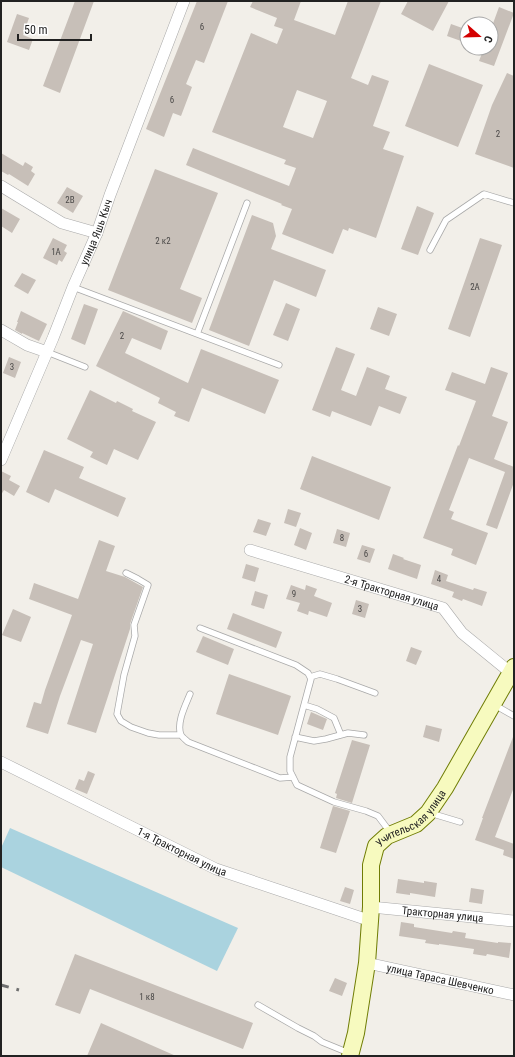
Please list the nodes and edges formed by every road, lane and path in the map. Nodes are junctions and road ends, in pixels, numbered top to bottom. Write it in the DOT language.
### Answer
graph roads {
  1 [pos="184,1"];
  2 [pos="1,186"];
  3 [pos="247,203"];
  4 [pos="514,203"];
  5 [pos="97,233"];
  6 [pos="430,250"];
  7 [pos="73,287"];
  8 [pos="1,330"];
  9 [pos="197,334"];
  10 [pos="47,352"];
  11 [pos="279,365"];
  12 [pos="85,366"];
  13 [pos="1,460"];
  14 [pos="250,550"];
  15 [pos="126,573"];
  16 [pos="200,628"];
  17 [pos="512,670"];
  18 [pos="310,677"];
  19 [pos="375,693"];
  20 [pos="190,694"];
  21 [pos="493,704"];
  22 [pos="304,705"];
  23 [pos="514,716"];
  24 [pos="364,734"];
  25 [pos="181,735"];
  26 [pos="341,735"];
  27 [pos="295,737"];
  28 [pos="1,762"];
  29 [pos="293,777"];
  30 [pos="428,813"];
  31 [pos="460,822"];
  32 [pos="392,834"];
  33 [pos="371,914"];
  34 [pos="514,920"];
  35 [pos="367,964"];
  36 [pos="514,996"];
  37 [pos="258,1005"];
  38 [pos="350,1055"];
  1 -- 5 [label="street, улица Яшь Кыч"];
  2 -- 5 [label="street"];
  3 -- 9 [label="lane"];
  4 -- 6 [label="lane"];
  5 -- 7 [label="street, улица Яшь Кыч"];
  7 -- 9 [label="lane"];
  7 -- 10 [label="street, улица Яшь Кыч"];
  8 -- 10 [label="street"];
  9 -- 11 [label="lane"];
  10 -- 12 [label="lane"];
  10 -- 13 [label="street, улица Яшь Кыч"];
  14 -- 17 [label="street, 2-я Тракторная улица"];
  15 -- 25 [label="lane"];
  16 -- 18 [label="lane"];
  17 -- 21 [label="street, Учительская улица"];
  18 -- 19 [label="lane"];
  18 -- 22 [label="lane"];
  20 -- 25 [label="lane"];
  21 -- 23 [label="lane"];
  21 -- 30 [label="street, Учительская улица"];
  22 -- 26 [label="lane"];
  22 -- 27 [label="lane"];
  24 -- 26 [label="lane"];
  25 -- 29 [label="lane"];
  26 -- 27 [label="lane"];
  27 -- 29 [label="lane"];
  28 -- 33 [label="street, 1-я Тракторная улица"];
  29 -- 32 [label="lane"];
  30 -- 31 [label="lane"];
  30 -- 32 [label="street, Учительская улица"];
  32 -- 33 [label="street, Учительская улица"];
  33 -- 34 [label="street, Тракторная улица"];
  33 -- 35 [label="street, Учительская улица"];
  35 -- 36 [label="street, улица Тараса Шевченко"];
  35 -- 38 [label="street, Учительская улица"];
  37 -- 38 [label="lane"];
}
